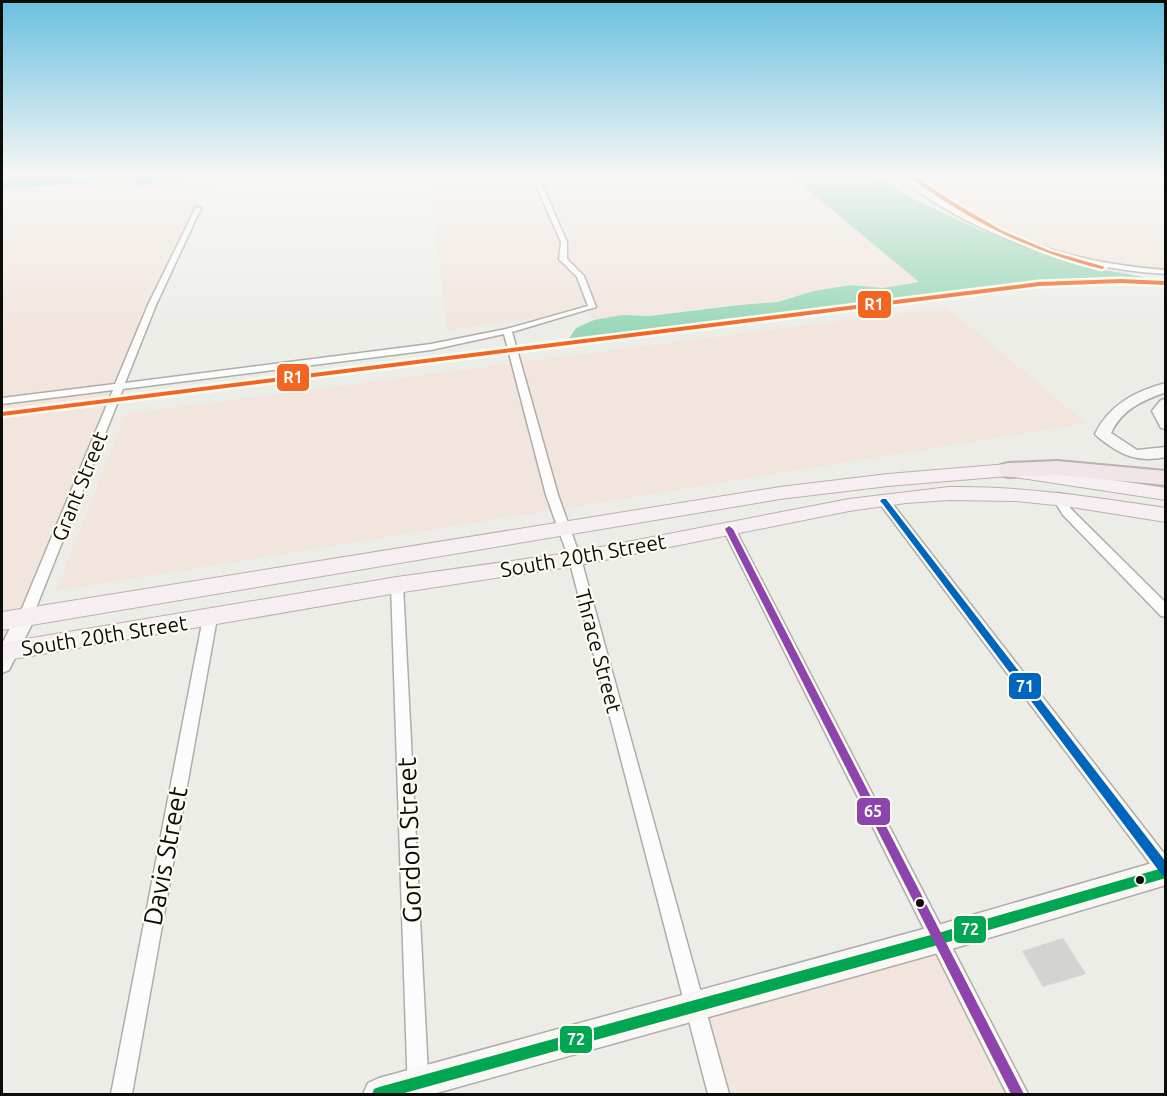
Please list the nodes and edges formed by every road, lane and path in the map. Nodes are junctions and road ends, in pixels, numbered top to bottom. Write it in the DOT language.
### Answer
graph roads {
  1 [pos="189,227"];
  2 [pos="557,227"];
  3 [pos="989,227"];
  4 [pos="1166,272"];
  5 [pos="507,331"];
  6 [pos="120,387"];
  7 [pos="1166,387"];
  8 [pos="2,401"];
  9 [pos="1166,404"];
  10 [pos="1166,425"];
  11 [pos="1166,452"];
  12 [pos="1008,470"];
  13 [pos="1166,478"];
  14 [pos="1166,494"];
  15 [pos="1058,497"];
  16 [pos="754,498"];
  17 [pos="884,501"];
  18 [pos="849,505"];
  19 [pos="1166,515"];
  20 [pos="566,529"];
  21 [pos="729,530"];
  22 [pos="575,559"];
  23 [pos="397,585"];
  24 [pos="1166,612"];
  25 [pos="25,618"];
  26 [pos="210,618"];
  27 [pos="2,621"];
  28 [pos="4,655"];
  29 [pos="1166,871"];
  30 [pos="938,939"];
  31 [pos="694,1006"];
  32 [pos="419,1089"];
  33 [pos="121,1095"];
  34 [pos="378,1095"];
  35 [pos="719,1095"];
  36 [pos="1018,1095"];
  1 -- 6 [label="street, Grant Street"];
  2 -- 5 [label="street"];
  3 -- 4 [label="street"];
  5 -- 6 [label="street"];
  5 -- 20 [label="street, Thrace Street"];
  6 -- 8 [label="street"];
  6 -- 25 [label="street, Grant Street"];
  7 -- 11 [label="street"];
  9 -- 10 [label="street"];
  12 -- 13 [label="highway"];
  12 -- 14 [label="main road, South 20th Street"];
  12 -- 16 [label="main road, South 20th Street"];
  15 -- 17 [label="main road, South 20th Street"];
  15 -- 19 [label="main road, South 20th Street"];
  15 -- 24 [label="street"];
  16 -- 18 [label="main road"];
  16 -- 20 [label="main road, South 20th Street"];
  17 -- 18 [label="main road, South 20th Street"];
  17 -- 29 [label="street"];
  18 -- 21 [label="main road, South 20th Street"];
  20 -- 22 [label="street, Thrace Street"];
  20 -- 25 [label="main road, South 20th Street"];
  21 -- 22 [label="main road, South 20th Street"];
  21 -- 30 [label="street"];
  22 -- 23 [label="main road, South 20th Street"];
  22 -- 31 [label="street, Thrace Street"];
  23 -- 26 [label="main road, South 20th Street"];
  23 -- 32 [label="street, Gordon Street"];
  25 -- 27 [label="main road, South 20th Street"];
  25 -- 28 [label="street, Grant Street"];
  26 -- 28 [label="main road, South 20th Street"];
  26 -- 33 [label="street, Davis Street"];
  29 -- 30 [label="street"];
  30 -- 31 [label="street"];
  30 -- 36 [label="street"];
  31 -- 32 [label="street"];
  31 -- 35 [label="street, Thrace Street"];
  32 -- 34 [label="street"];
}
